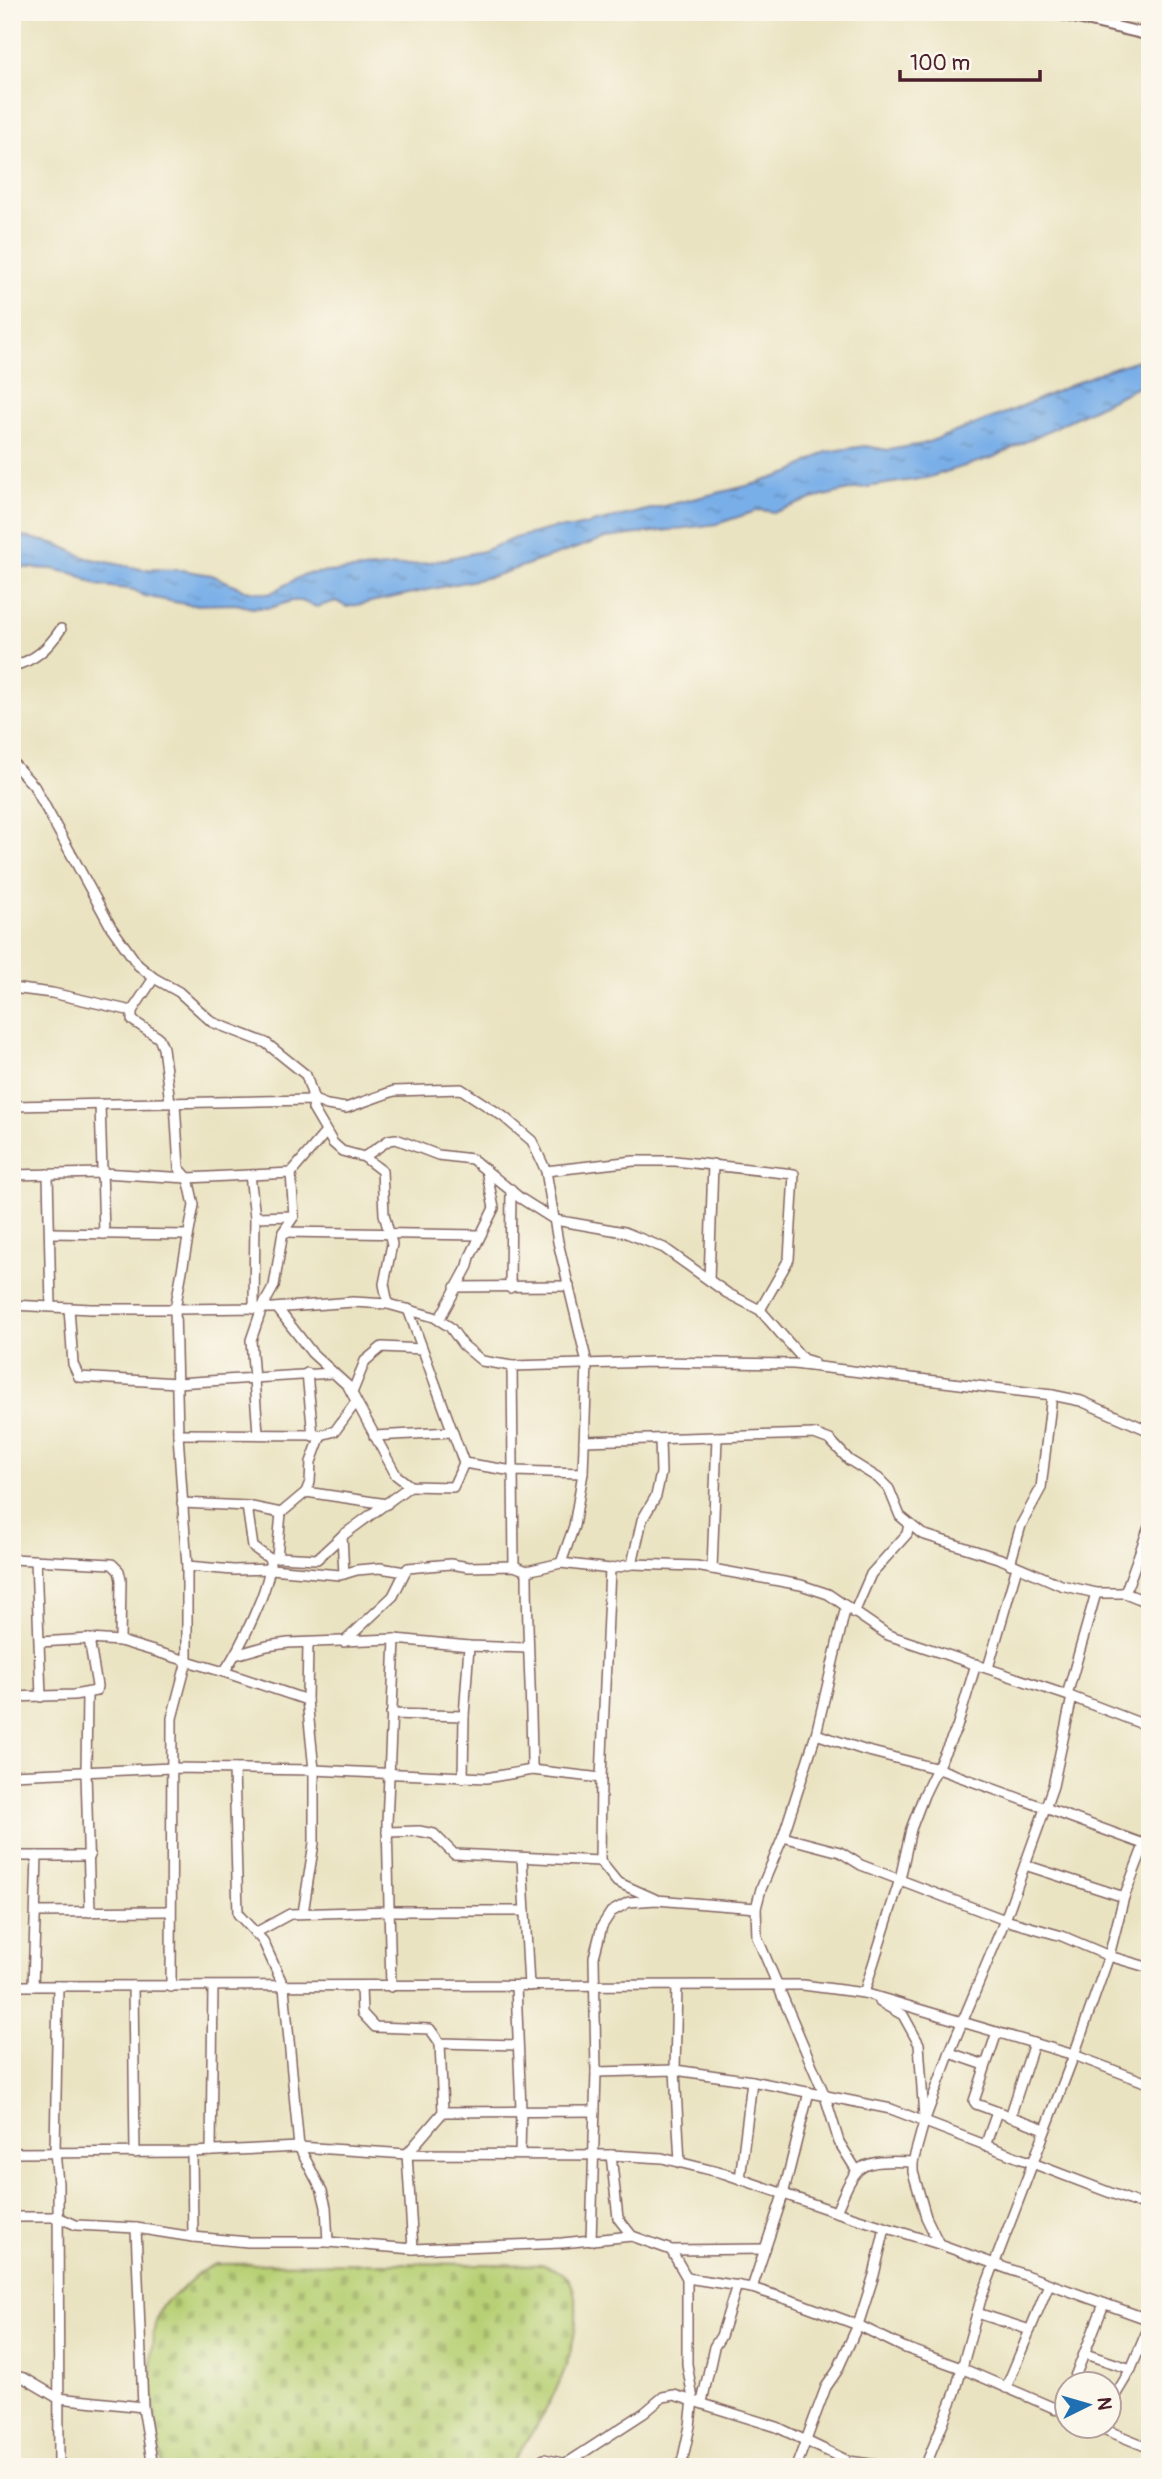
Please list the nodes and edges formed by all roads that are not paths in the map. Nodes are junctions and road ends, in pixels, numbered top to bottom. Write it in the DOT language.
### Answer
graph roads {
  1 [pos="1052,12"];
  2 [pos="1094,17"];
  3 [pos="1150,36"];
  4 [pos="61,629"];
  5 [pos="12,666"];
  6 [pos="12,762"];
  7 [pos="153,978"];
  8 [pos="12,988"];
  9 [pos="132,1011"];
  10 [pos="314,1100"];
  11 [pos="172,1103"];
  12 [pos="100,1104"];
  13 [pos="12,1106"];
  14 [pos="326,1132"];
  15 [pos="365,1157"];
  16 [pos="712,1164"];
  17 [pos="486,1170"];
  18 [pos="546,1171"];
  19 [pos="102,1173"];
  20 [pos="292,1173"];
  21 [pos="48,1174"];
  22 [pos="12,1175"];
  23 [pos="250,1175"];
  24 [pos="188,1178"];
  25 [pos="510,1189"];
  26 [pos="294,1216"];
  27 [pos="255,1217"];
  28 [pos="555,1220"];
  29 [pos="283,1232"];
  30 [pos="50,1233"];
  31 [pos="104,1234"];
  32 [pos="390,1234"];
  33 [pos="187,1235"];
  34 [pos="480,1235"];
  35 [pos="709,1280"];
  36 [pos="569,1286"];
  37 [pos="455,1287"];
  38 [pos="510,1288"];
  39 [pos="388,1304"];
  40 [pos="12,1305"];
  41 [pos="51,1306"];
  42 [pos="69,1308"];
  43 [pos="258,1308"];
  44 [pos="278,1308"];
  45 [pos="175,1309"];
  46 [pos="408,1309"];
  47 [pos="760,1310"];
  48 [pos="439,1320"];
  49 [pos="422,1349"];
  50 [pos="587,1363"];
  51 [pos="512,1366"];
  52 [pos="832,1368"];
  53 [pos="307,1373"];
  54 [pos="333,1373"];
  55 [pos="252,1378"];
  56 [pos="177,1383"];
  57 [pos="1052,1395"];
  58 [pos="354,1398"];
  59 [pos="1150,1431"];
  60 [pos="452,1432"];
  61 [pos="258,1433"];
  62 [pos="178,1434"];
  63 [pos="317,1435"];
  64 [pos="374,1436"];
  65 [pos="717,1437"];
  66 [pos="660,1439"];
  67 [pos="584,1441"];
  68 [pos="464,1463"];
  69 [pos="513,1471"];
  70 [pos="583,1473"];
  71 [pos="411,1486"];
  72 [pos="306,1492"];
  73 [pos="182,1503"];
  74 [pos="387,1504"];
  75 [pos="247,1506"];
  76 [pos="281,1513"];
  77 [pos="909,1524"];
  78 [pos="1150,1524"];
  79 [pos="342,1536"];
  80 [pos="12,1559"];
  81 [pos="317,1559"];
  82 [pos="36,1560"];
  83 [pos="273,1562"];
  84 [pos="561,1563"];
  85 [pos="632,1564"];
  86 [pos="1013,1565"];
  87 [pos="187,1566"];
  88 [pos="514,1566"];
  89 [pos="610,1569"];
  90 [pos="712,1569"];
  91 [pos="527,1571"];
  92 [pos="405,1572"];
  93 [pos="315,1573"];
  94 [pos="344,1574"];
  95 [pos="1096,1592"];
  96 [pos="1125,1593"];
  97 [pos="1150,1603"];
  98 [pos="846,1606"];
  99 [pos="854,1613"];
  100 [pos="89,1639"];
  101 [pos="395,1639"];
  102 [pos="120,1641"];
  103 [pos="344,1642"];
  104 [pos="40,1643"];
  105 [pos="309,1643"];
  106 [pos="469,1646"];
  107 [pos="527,1648"];
  108 [pos="235,1655"];
  109 [pos="187,1661"];
  110 [pos="976,1664"];
  111 [pos="989,1668"];
  112 [pos="224,1672"];
  113 [pos="87,1693"];
  114 [pos="1070,1696"];
  115 [pos="12,1697"];
  116 [pos="41,1698"];
  117 [pos="307,1700"];
  118 [pos="391,1714"];
  119 [pos="464,1716"];
  120 [pos="1150,1727"];
  121 [pos="817,1734"];
  122 [pos="172,1768"];
  123 [pos="234,1769"];
  124 [pos="939,1769"];
  125 [pos="314,1770"];
  126 [pos="532,1770"];
  127 [pos="86,1773"];
  128 [pos="389,1773"];
  129 [pos="12,1775"];
  130 [pos="463,1778"];
  131 [pos="601,1778"];
  132 [pos="1046,1806"];
  133 [pos="1150,1830"];
  134 [pos="387,1832"];
  135 [pos="783,1837"];
  136 [pos="1147,1845"];
  137 [pos="12,1856"];
  138 [pos="37,1856"];
  139 [pos="90,1856"];
  140 [pos="522,1858"];
  141 [pos="600,1861"];
  142 [pos="1024,1865"];
  143 [pos="900,1879"];
  144 [pos="1124,1898"];
  145 [pos="656,1900"];
  146 [pos="756,1908"];
  147 [pos="170,1911"];
  148 [pos="389,1911"];
  149 [pos="525,1911"];
  150 [pos="37,1912"];
  151 [pos="90,1912"];
  152 [pos="303,1913"];
  153 [pos="1005,1920"];
  154 [pos="255,1933"];
  155 [pos="1109,1955"];
  156 [pos="1150,1968"];
  157 [pos="12,1986"];
  158 [pos="33,1986"];
  159 [pos="58,1986"];
  160 [pos="133,1986"];
  161 [pos="516,1986"];
  162 [pos="529,1986"];
  163 [pos="594,1986"];
  164 [pos="677,1986"];
  165 [pos="778,1986"];
  166 [pos="171,1987"];
  167 [pos="213,1987"];
  168 [pos="284,1987"];
  169 [pos="361,1987"];
  170 [pos="391,1987"];
  171 [pos="864,1993"];
  172 [pos="962,2022"];
  173 [pos="997,2032"];
  174 [pos="440,2043"];
  175 [pos="1034,2043"];
  176 [pos="517,2045"];
  177 [pos="950,2053"];
  178 [pos="1074,2055"];
  179 [pos="985,2065"];
  180 [pos="675,2070"];
  181 [pos="596,2071"];
  182 [pos="752,2081"];
  183 [pos="1150,2084"];
  184 [pos="809,2092"];
  185 [pos="825,2096"];
  186 [pos="520,2110"];
  187 [pos="595,2111"];
  188 [pos="443,2112"];
  189 [pos="997,2112"];
  190 [pos="1010,2117"];
  191 [pos="924,2122"];
  192 [pos="1045,2130"];
  193 [pos="985,2146"];
  194 [pos="299,2147"];
  195 [pos="211,2151"];
  196 [pos="55,2152"];
  197 [pos="135,2152"];
  198 [pos="192,2152"];
  199 [pos="12,2153"];
  200 [pos="407,2154"];
  201 [pos="520,2154"];
  202 [pos="594,2155"];
  203 [pos="611,2155"];
  204 [pos="913,2162"];
  205 [pos="680,2163"];
  206 [pos="1032,2164"];
  207 [pos="856,2171"];
  208 [pos="740,2179"];
  209 [pos="783,2195"];
  210 [pos="1150,2208"];
  211 [pos="835,2213"];
  212 [pos="12,2217"];
  213 [pos="58,2217"];
  214 [pos="136,2228"];
  215 [pos="885,2228"];
  216 [pos="632,2236"];
  217 [pos="193,2237"];
  218 [pos="591,2241"];
  219 [pos="328,2242"];
  220 [pos="939,2244"];
  221 [pos="413,2249"];
  222 [pos="765,2249"];
  223 [pos="671,2250"];
  224 [pos="995,2265"];
  225 [pos="687,2278"];
  226 [pos="1049,2284"];
  227 [pos="737,2285"];
  228 [pos="752,2288"];
  229 [pos="1104,2304"];
  230 [pos="977,2313"];
  231 [pos="1150,2322"];
  232 [pos="858,2325"];
  233 [pos="1030,2330"];
  234 [pos="1085,2354"];
  235 [pos="961,2368"];
  236 [pos="1131,2369"];
  237 [pos="1078,2370"];
  238 [pos="12,2375"];
  239 [pos="1124,2381"];
  240 [pos="1006,2388"];
  241 [pos="58,2398"];
  242 [pos="697,2401"];
  243 [pos="143,2406"];
  244 [pos="1054,2409"];
  245 [pos="1124,2438"];
  246 [pos="806,2442"];
  247 [pos="1150,2448"];
  248 [pos="567,2463"];
  249 [pos="857,2464"];
  250 [pos="59,2467"];
  251 [pos="153,2467"];
  252 [pos="531,2467"];
  253 [pos="579,2467"];
  254 [pos="681,2467"];
  255 [pos="796,2467"];
  256 [pos="892,2467"];
  257 [pos="925,2467"];
  1 -- 2 [label="street"];
  2 -- 3 [label="street"];
  4 -- 5 [label="street"];
  6 -- 7 [label="street"];
  7 -- 9 [label="street"];
  7 -- 10 [label="street"];
  8 -- 9 [label="street"];
  9 -- 11 [label="street"];
  10 -- 11 [label="street"];
  10 -- 14 [label="street"];
  10 -- 18 [label="street"];
  11 -- 12 [label="street"];
  11 -- 24 [label="street"];
  12 -- 13 [label="street"];
  12 -- 19 [label="street"];
  14 -- 15 [label="street"];
  14 -- 20 [label="street"];
  15 -- 17 [label="street"];
  15 -- 32 [label="street"];
  16 -- 18 [label="street"];
  16 -- 35 [label="street"];
  16 -- 47 [label="street"];
  17 -- 25 [label="street"];
  17 -- 34 [label="street"];
  18 -- 28 [label="street"];
  19 -- 21 [label="street"];
  19 -- 24 [label="street"];
  19 -- 31 [label="street"];
  20 -- 23 [label="street"];
  20 -- 26 [label="street"];
  21 -- 22 [label="street"];
  21 -- 30 [label="street"];
  23 -- 24 [label="street"];
  23 -- 27 [label="street"];
  24 -- 33 [label="street"];
  25 -- 28 [label="street"];
  25 -- 38 [label="street"];
  26 -- 27 [label="street"];
  26 -- 29 [label="street"];
  27 -- 43 [label="street"];
  28 -- 35 [label="street"];
  28 -- 36 [label="street"];
  29 -- 32 [label="street"];
  29 -- 43 [label="street"];
  30 -- 31 [label="street"];
  30 -- 41 [label="street"];
  31 -- 33 [label="street"];
  32 -- 34 [label="street"];
  32 -- 39 [label="street"];
  33 -- 45 [label="street"];
  34 -- 37 [label="street"];
  35 -- 47 [label="street"];
  36 -- 38 [label="street"];
  36 -- 50 [label="street"];
  37 -- 38 [label="street"];
  37 -- 48 [label="street"];
  39 -- 44 [label="street"];
  39 -- 46 [label="street"];
  40 -- 41 [label="street"];
  41 -- 42 [label="street"];
  42 -- 45 [label="street"];
  42 -- 56 [label="street"];
  43 -- 44 [label="street"];
  43 -- 45 [label="street"];
  43 -- 55 [label="street"];
  44 -- 54 [label="street"];
  45 -- 56 [label="street"];
  46 -- 48 [label="street"];
  46 -- 49 [label="street"];
  47 -- 52 [label="street"];
  48 -- 51 [label="street"];
  49 -- 58 [label="street"];
  49 -- 60 [label="street"];
  50 -- 51 [label="street"];
  50 -- 52 [label="street"];
  50 -- 67 [label="street"];
  51 -- 69 [label="street"];
  52 -- 57 [label="street"];
  53 -- 54 [label="street"];
  53 -- 55 [label="street"];
  53 -- 63 [label="street"];
  54 -- 58 [label="street"];
  55 -- 56 [label="street"];
  55 -- 61 [label="street"];
  56 -- 62 [label="street"];
  57 -- 59 [label="street"];
  57 -- 86 [label="street"];
  58 -- 63 [label="street"];
  58 -- 64 [label="street"];
  60 -- 64 [label="street"];
  60 -- 68 [label="street"];
  61 -- 62 [label="street"];
  61 -- 63 [label="street"];
  62 -- 73 [label="street"];
  63 -- 72 [label="street"];
  64 -- 71 [label="street"];
  65 -- 66 [label="street"];
  65 -- 77 [label="street"];
  65 -- 90 [label="street"];
  66 -- 67 [label="street"];
  66 -- 85 [label="street"];
  67 -- 70 [label="street"];
  68 -- 69 [label="street"];
  68 -- 71 [label="street"];
  69 -- 70 [label="street"];
  69 -- 88 [label="street"];
  70 -- 84 [label="street"];
  71 -- 74 [label="street"];
  72 -- 74 [label="street"];
  72 -- 76 [label="street"];
  73 -- 75 [label="street"];
  73 -- 87 [label="street"];
  74 -- 79 [label="street"];
  75 -- 76 [label="street"];
  75 -- 83 [label="street"];
  76 -- 83 [label="street"];
  77 -- 86 [label="street"];
  77 -- 99 [label="street"];
  78 -- 96 [label="street"];
  79 -- 81 [label="street"];
  79 -- 94 [label="street"];
  80 -- 82 [label="street"];
  81 -- 83 [label="street"];
  81 -- 93 [label="street"];
  82 -- 102 [label="street"];
  82 -- 104 [label="street"];
  83 -- 87 [label="street"];
  83 -- 93 [label="street"];
  83 -- 108 [label="street"];
  84 -- 89 [label="street"];
  84 -- 91 [label="street"];
  85 -- 89 [label="street"];
  85 -- 90 [label="street"];
  86 -- 95 [label="street"];
  86 -- 111 [label="street"];
  87 -- 109 [label="street"];
  88 -- 91 [label="street"];
  88 -- 92 [label="street"];
  89 -- 131 [label="street"];
  90 -- 98 [label="street"];
  91 -- 107 [label="street"];
  92 -- 94 [label="street"];
  92 -- 103 [label="street"];
  93 -- 94 [label="street"];
  95 -- 96 [label="street"];
  95 -- 114 [label="street"];
  96 -- 97 [label="street"];
  98 -- 99 [label="street"];
  98 -- 121 [label="street"];
  99 -- 110 [label="street"];
  100 -- 102 [label="street"];
  100 -- 104 [label="street"];
  100 -- 113 [label="street"];
  101 -- 103 [label="street"];
  101 -- 106 [label="street"];
  101 -- 118 [label="street"];
  102 -- 109 [label="street"];
  103 -- 105 [label="street"];
  104 -- 116 [label="street"];
  105 -- 108 [label="street"];
  105 -- 117 [label="street"];
  106 -- 107 [label="street"];
  106 -- 119 [label="street"];
  107 -- 126 [label="street"];
  108 -- 112 [label="street"];
  109 -- 112 [label="street"];
  109 -- 122 [label="street"];
  110 -- 111 [label="street"];
  110 -- 124 [label="street"];
  111 -- 114 [label="street"];
  112 -- 117 [label="street"];
  113 -- 116 [label="street"];
  113 -- 127 [label="street"];
  114 -- 120 [label="street"];
  114 -- 132 [label="street"];
  115 -- 116 [label="street"];
  117 -- 125 [label="street"];
  118 -- 119 [label="street"];
  118 -- 128 [label="street"];
  119 -- 130 [label="street"];
  121 -- 124 [label="street"];
  121 -- 135 [label="street"];
  122 -- 123 [label="street"];
  122 -- 127 [label="street"];
  122 -- 147 [label="street"];
  123 -- 125 [label="street"];
  123 -- 154 [label="street"];
  124 -- 132 [label="street"];
  124 -- 143 [label="street"];
  125 -- 128 [label="street"];
  125 -- 152 [label="street"];
  126 -- 130 [label="street"];
  126 -- 131 [label="street"];
  127 -- 129 [label="street"];
  127 -- 139 [label="street"];
  128 -- 130 [label="street"];
  128 -- 134 [label="street"];
  131 -- 141 [label="street"];
  132 -- 136 [label="street"];
  132 -- 142 [label="street"];
  133 -- 136 [label="street"];
  134 -- 140 [label="street"];
  134 -- 148 [label="street"];
  135 -- 143 [label="street"];
  135 -- 146 [label="street"];
  136 -- 144 [label="street"];
  137 -- 138 [label="street"];
  138 -- 139 [label="street"];
  138 -- 150 [label="street"];
  139 -- 151 [label="street"];
  140 -- 141 [label="street"];
  140 -- 149 [label="street"];
  141 -- 145 [label="street"];
  142 -- 144 [label="street"];
  142 -- 153 [label="street"];
  143 -- 153 [label="street"];
  143 -- 171 [label="street"];
  144 -- 155 [label="street"];
  145 -- 146 [label="street"];
  145 -- 163 [label="street"];
  146 -- 165 [label="street"];
  147 -- 151 [label="street"];
  147 -- 166 [label="street"];
  148 -- 149 [label="street"];
  148 -- 152 [label="street"];
  148 -- 170 [label="street"];
  149 -- 162 [label="street"];
  150 -- 151 [label="street"];
  150 -- 158 [label="street"];
  152 -- 154 [label="street"];
  153 -- 155 [label="street"];
  153 -- 172 [label="street"];
  154 -- 168 [label="street"];
  155 -- 156 [label="street"];
  155 -- 178 [label="street"];
  157 -- 158 [label="street"];
  158 -- 159 [label="street"];
  159 -- 160 [label="street"];
  159 -- 196 [label="street"];
  160 -- 166 [label="street"];
  160 -- 197 [label="street"];
  161 -- 162 [label="street"];
  161 -- 170 [label="street"];
  161 -- 176 [label="street"];
  162 -- 163 [label="street"];
  163 -- 164 [label="street"];
  163 -- 181 [label="street"];
  164 -- 165 [label="street"];
  164 -- 180 [label="street"];
  165 -- 171 [label="street"];
  165 -- 185 [label="street"];
  166 -- 167 [label="street"];
  167 -- 168 [label="street"];
  167 -- 195 [label="street"];
  168 -- 169 [label="street"];
  168 -- 194 [label="street"];
  169 -- 170 [label="street"];
  169 -- 174 [label="street"];
  171 -- 172 [label="street"];
  171 -- 191 [label="street"];
  172 -- 173 [label="street"];
  172 -- 177 [label="street"];
  173 -- 175 [label="street"];
  173 -- 179 [label="street"];
  174 -- 176 [label="street"];
  174 -- 188 [label="street"];
  175 -- 178 [label="street"];
  175 -- 190 [label="street"];
  176 -- 186 [label="street"];
  177 -- 179 [label="street"];
  177 -- 191 [label="street"];
  178 -- 183 [label="street"];
  178 -- 192 [label="street"];
  179 -- 189 [label="street"];
  180 -- 181 [label="street"];
  180 -- 182 [label="street"];
  180 -- 205 [label="street"];
  181 -- 187 [label="street"];
  182 -- 184 [label="street"];
  182 -- 208 [label="street"];
  184 -- 185 [label="street"];
  184 -- 209 [label="street"];
  185 -- 191 [label="street"];
  185 -- 207 [label="street"];
  186 -- 187 [label="street"];
  186 -- 188 [label="street"];
  186 -- 201 [label="street"];
  187 -- 202 [label="street"];
  188 -- 200 [label="street"];
  189 -- 190 [label="street"];
  189 -- 193 [label="street"];
  190 -- 192 [label="street"];
  191 -- 193 [label="street"];
  191 -- 204 [label="street"];
  192 -- 206 [label="street"];
  193 -- 206 [label="street"];
  194 -- 195 [label="street"];
  194 -- 200 [label="street"];
  194 -- 219 [label="street"];
  195 -- 198 [label="street"];
  196 -- 197 [label="street"];
  196 -- 199 [label="street"];
  196 -- 213 [label="street"];
  197 -- 198 [label="street"];
  198 -- 217 [label="street"];
  200 -- 201 [label="street"];
  200 -- 221 [label="street"];
  201 -- 202 [label="street"];
  202 -- 203 [label="street"];
  202 -- 218 [label="street"];
  203 -- 205 [label="street"];
  203 -- 216 [label="street"];
  204 -- 207 [label="street"];
  204 -- 220 [label="street"];
  205 -- 208 [label="street"];
  206 -- 210 [label="street"];
  206 -- 224 [label="street"];
  207 -- 211 [label="street"];
  208 -- 209 [label="street"];
  209 -- 211 [label="street"];
  209 -- 222 [label="street"];
  211 -- 215 [label="street"];
  212 -- 213 [label="street"];
  213 -- 214 [label="street"];
  213 -- 241 [label="street"];
  214 -- 217 [label="street"];
  214 -- 243 [label="street"];
  215 -- 220 [label="street"];
  215 -- 232 [label="street"];
  216 -- 218 [label="street"];
  216 -- 223 [label="street"];
  217 -- 219 [label="street"];
  218 -- 221 [label="street"];
  219 -- 221 [label="street"];
  220 -- 224 [label="street"];
  222 -- 223 [label="street"];
  222 -- 228 [label="street"];
  223 -- 225 [label="street"];
  224 -- 226 [label="street"];
  224 -- 230 [label="street"];
  225 -- 227 [label="street"];
  225 -- 242 [label="street"];
  226 -- 229 [label="street"];
  226 -- 233 [label="street"];
  227 -- 228 [label="street"];
  227 -- 242 [label="street"];
  228 -- 232 [label="street"];
  229 -- 231 [label="street"];
  229 -- 234 [label="street"];
  230 -- 233 [label="street"];
  230 -- 235 [label="street"];
  231 -- 236 [label="street"];
  232 -- 235 [label="street"];
  232 -- 246 [label="street"];
  233 -- 240 [label="street"];
  234 -- 236 [label="street"];
  234 -- 237 [label="street"];
  235 -- 240 [label="street"];
  235 -- 257 [label="street"];
  236 -- 239 [label="street"];
  238 -- 241 [label="street"];
  240 -- 244 [label="street"];
  241 -- 243 [label="street"];
  241 -- 250 [label="street"];
  242 -- 246 [label="street"];
  242 -- 248 [label="street"];
  242 -- 254 [label="street"];
  243 -- 251 [label="street"];
  245 -- 247 [label="street"];
  246 -- 249 [label="street"];
  246 -- 255 [label="street"];
  248 -- 252 [label="street"];
  248 -- 253 [label="street"];
  249 -- 256 [label="street"];
}
